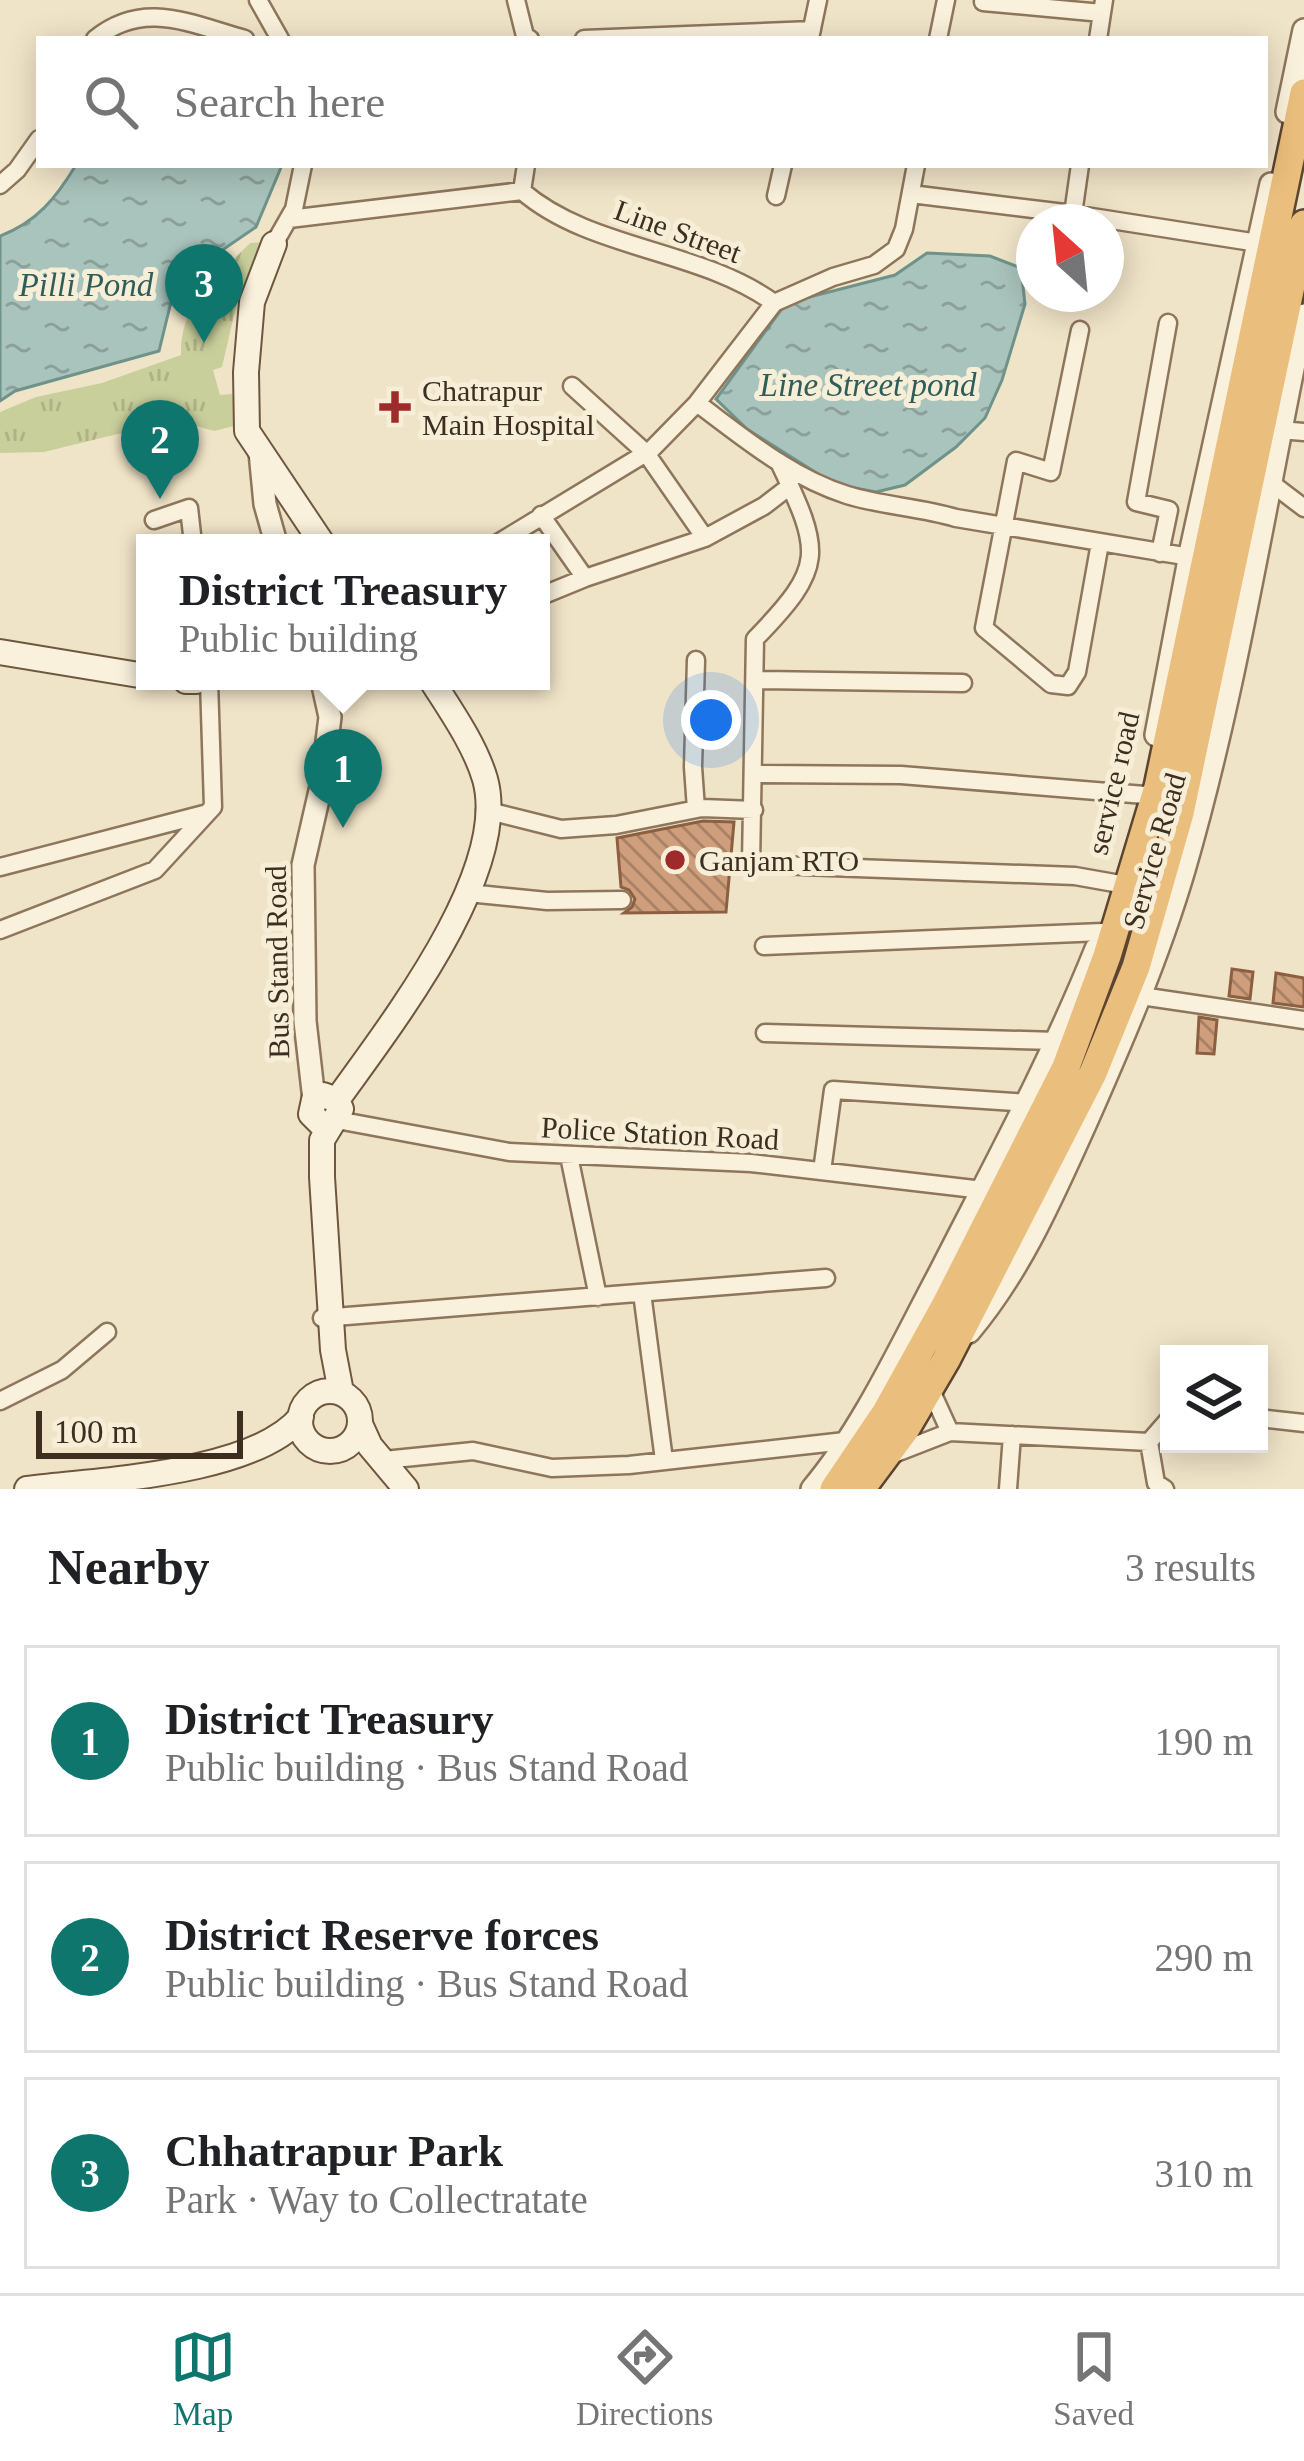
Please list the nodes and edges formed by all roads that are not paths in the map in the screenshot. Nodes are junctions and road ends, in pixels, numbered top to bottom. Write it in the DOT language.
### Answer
graph roads {
  1 [pos="258,0"];
  2 [pos="516,0"];
  3 [pos="818,0"];
  4 [pos="946,0"];
  5 [pos="103,1"];
  6 [pos="983,2"];
  7 [pos="1103,7"];
  8 [pos="112,18"];
  9 [pos="1304,30"];
  10 [pos="811,34"];
  11 [pos="97,36"];
  12 [pos="236,36"];
  13 [pos="278,36"];
  14 [pos="524,36"];
  15 [pos="706,36"];
  16 [pos="939,36"];
  17 [pos="1304,93"];
  18 [pos="36,143"];
  19 [pos="302,168"];
  20 [pos="526,168"];
  21 [pos="782,168"];
  22 [pos="915,168"];
  23 [pos="1080,168"];
  24 [pos="0,185"];
  25 [pos="522,191"];
  26 [pos="911,194"];
  27 [pos="776,196"];
  28 [pos="1074,204"];
  29 [pos="1016,207"];
  30 [pos="289,219"];
  31 [pos="1124,222"];
  32 [pos="1304,224"];
  33 [pos="1258,243"];
  34 [pos="274,244"];
  35 [pos="774,303"];
  36 [pos="1304,317"];
  37 [pos="1168,323"];
  38 [pos="1080,330"];
  39 [pos="572,386"];
  40 [pos="697,404"];
  41 [pos="1280,430"];
  42 [pos="1304,432"];
  43 [pos="260,452"];
  44 [pos="646,453"];
  45 [pos="779,462"];
  46 [pos="1270,482"];
  47 [pos="790,486"];
  48 [pos="1304,508"];
  49 [pos="541,515"];
  50 [pos="154,520"];
  51 [pos="1003,525"];
  52 [pos="192,534"];
  53 [pos="273,534"];
  54 [pos="316,534"];
  55 [pos="512,534"];
  56 [pos="705,538"];
  57 [pos="1100,542"];
  58 [pos="1160,553"];
  59 [pos="1190,556"];
  60 [pos="585,578"];
  61 [pos="550,592"];
  62 [pos="0,652"];
  63 [pos="696,660"];
  64 [pos="136,675"];
  65 [pos="755,680"];
  66 [pos="963,683"];
  67 [pos="210,690"];
  68 [pos="324,690"];
  69 [pos="438,690"];
  70 [pos="755,774"];
  71 [pos="1145,795"];
  72 [pos="696,809"];
  73 [pos="485,810"];
  74 [pos="754,810"];
  75 [pos="204,814"];
  76 [pos="0,867"];
  77 [pos="1120,884"];
  78 [pos="468,892"];
  79 [pos="622,900"];
  80 [pos="0,931"];
  81 [pos="1103,932"];
  82 [pos="764,946"];
  83 [pos="1142,996"];
  84 [pos="1304,1020"];
  85 [pos="765,1033"];
  86 [pos="1057,1041"];
  87 [pos="1028,1103"];
  88 [pos="326,1112"];
  89 [pos="569,1156"];
  90 [pos="822,1172"];
  91 [pos="983,1190"];
  92 [pos="826,1278"];
  93 [pos="643,1293"];
  94 [pos="598,1297"];
  95 [pos="326,1318"];
  96 [pos="107,1332"];
  97 [pos="946,1360"];
  98 [pos="930,1388"];
  99 [pos="331,1392"];
  100 [pos="0,1401"];
  101 [pos="1268,1419"];
  102 [pos="360,1424"];
  103 [pos="1304,1424"];
  104 [pos="304,1429"];
  105 [pos="1160,1429"];
  106 [pos="950,1432"];
  107 [pos="1012,1435"];
  108 [pos="844,1441"];
  109 [pos="1148,1442"];
  110 [pos="337,1450"];
  111 [pos="884,1458"];
  112 [pos="384,1460"];
  113 [pos="664,1460"];
  114 [pos="27,1489"];
  115 [pos="133,1489"];
  116 [pos="387,1489"];
  117 [pos="406,1489"];
  118 [pos="812,1489"];
  119 [pos="833,1489"];
  120 [pos="861,1489"];
  121 [pos="1007,1489"];
  122 [pos="1165,1489"];
  1 -- 13 [label="street"];
  2 -- 14 [label="street"];
  3 -- 10 [label="street"];
  4 -- 16 [label="street"];
  5 -- 8 [label="street"];
  6 -- 7 [label="street"];
  8 -- 11 [label="street"];
  8 -- 12 [label="street"];
  9 -- 33 [label="street, service road"];
  10 -- 15 [label="street"];
  17 -- 119 [label="highway"];
  18 -- 24 [label="street"];
  19 -- 30 [label="street"];
  20 -- 25 [label="street"];
  21 -- 27 [label="street"];
  22 -- 26 [label="street"];
  23 -- 28 [label="street"];
  25 -- 30 [label="street"];
  25 -- 35 [label="street, Line Street"];
  26 -- 29 [label="street"];
  26 -- 35 [label="street"];
  30 -- 34 [label="street"];
  31 -- 33 [label="street"];
  32 -- 97 [label="highway"];
  33 -- 59 [label="street, service road"];
  34 -- 43 [label="main road"];
  35 -- 40 [label="street"];
  36 -- 41 [label="street, Service Road"];
  37 -- 58 [label="street"];
  38 -- 51 [label="street"];
  39 -- 44 [label="street"];
  40 -- 44 [label="street"];
  40 -- 45 [label="street"];
  41 -- 42 [label="street"];
  41 -- 46 [label="street, Service Road"];
  43 -- 53 [label="street"];
  43 -- 54 [label="main road"];
  44 -- 49 [label="street"];
  44 -- 56 [label="street"];
  45 -- 47 [label="street"];
  45 -- 51 [label="street"];
  46 -- 48 [label="street"];
  46 -- 83 [label="street, Service Road"];
  47 -- 56 [label="street"];
  47 -- 65 [label="street"];
  49 -- 55 [label="street"];
  49 -- 60 [label="street"];
  50 -- 52 [label="street"];
  51 -- 57 [label="street"];
  51 -- 57 [label="street"];
  56 -- 60 [label="street"];
  57 -- 58 [label="street"];
  58 -- 59 [label="street"];
  59 -- 71 [label="street, service road"];
  60 -- 61 [label="street"];
  62 -- 64 [label="main road"];
  63 -- 72 [label="street"];
  65 -- 66 [label="street"];
  65 -- 70 [label="street"];
  67 -- 75 [label="street"];
  68 -- 88 [label="street, Bus Stand Road"];
  69 -- 73 [label="main road"];
  70 -- 71 [label="street"];
  70 -- 74 [label="street"];
  71 -- 77 [label="street, service road"];
  72 -- 73 [label="street"];
  72 -- 74 [label="street"];
  73 -- 78 [label="main road"];
  74 -- 77 [label="street"];
  75 -- 76 [label="street"];
  75 -- 80 [label="street"];
  77 -- 81 [label="street, service road"];
  78 -- 79 [label="street"];
  78 -- 88 [label="main road"];
  81 -- 82 [label="street"];
  81 -- 86 [label="street, service road"];
  83 -- 84 [label="street"];
  83 -- 97 [label="street, Service Road"];
  85 -- 86 [label="street"];
  86 -- 87 [label="street, service road"];
  87 -- 90 [label="street"];
  87 -- 91 [label="street, service road"];
  88 -- 89 [label="street, Police Station Road"];
  88 -- 95 [label="main road"];
  89 -- 90 [label="street, Police Station Road"];
  89 -- 94 [label="street"];
  90 -- 91 [label="street, Police Station Road"];
  91 -- 108 [label="street, service road"];
  92 -- 93 [label="street"];
  93 -- 94 [label="street"];
  93 -- 113 [label="street"];
  94 -- 95 [label="street"];
  95 -- 99 [label="main road"];
  96 -- 100 [label="street"];
  97 -- 98 [label="highway"];
  98 -- 106 [label="street"];
  98 -- 111 [label="highway"];
  99 -- 102 [label="main road"];
  99 -- 104 [label="main road"];
  101 -- 103 [label="street"];
  102 -- 110 [label="main road"];
  102 -- 112 [label="main road"];
  104 -- 110 [label="main road"];
  104 -- 114 [label="main road"];
  104 -- 115 [label="main road"];
  105 -- 109 [label="street"];
  106 -- 107 [label="street"];
  106 -- 111 [label="street"];
  107 -- 109 [label="street"];
  107 -- 121 [label="street"];
  108 -- 113 [label="street"];
  108 -- 118 [label="street, service road"];
  109 -- 122 [label="street"];
  110 -- 116 [label="main road"];
  111 -- 120 [label="highway"];
  112 -- 113 [label="street"];
  112 -- 117 [label="main road"];
}
